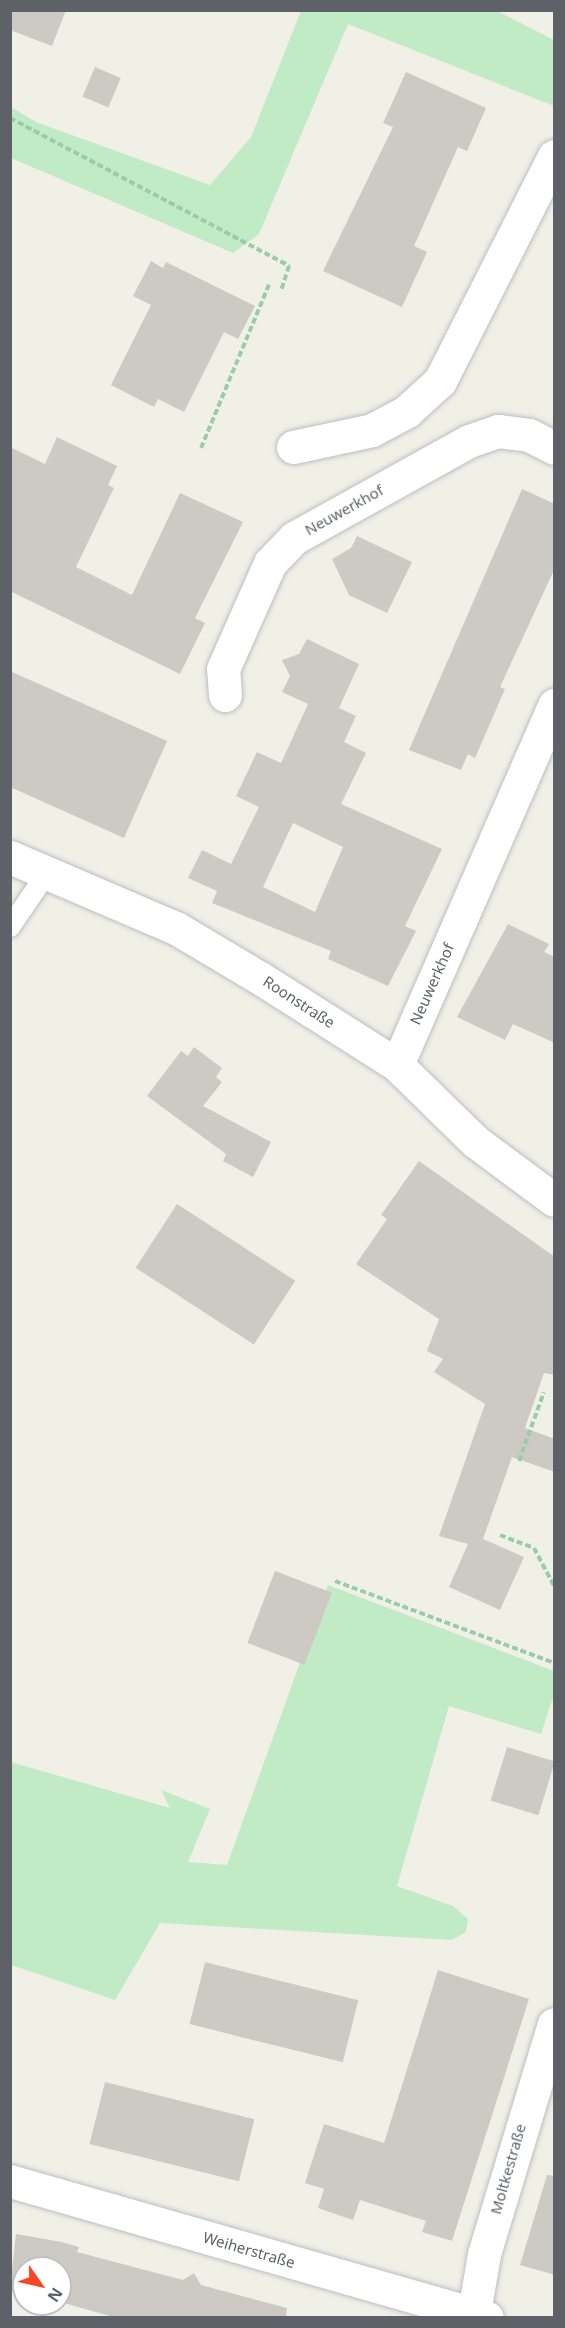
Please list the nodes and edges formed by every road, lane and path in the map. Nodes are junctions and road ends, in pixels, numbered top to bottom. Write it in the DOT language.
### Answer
graph roads {
  1 [pos="10,118"];
  2 [pos="555,156"];
  3 [pos="269,285"];
  4 [pos="281,290"];
  5 [pos="293,447"];
  6 [pos="201,448"];
  7 [pos="555,448"];
  8 [pos="225,695"];
  9 [pos="555,705"];
  10 [pos="10,857"];
  11 [pos="47,873"];
  12 [pos="10,927"];
  13 [pos="397,1065"];
  14 [pos="555,1200"];
  15 [pos="544,1392"];
  16 [pos="519,1461"];
  17 [pos="500,1535"];
  18 [pos="335,1581"];
  19 [pos="555,1586"];
  20 [pos="555,1663"];
  21 [pos="555,2024"];
  22 [pos="10,2181"];
  23 [pos="478,2316"];
  1 -- 4 [label="path"];
  2 -- 5 [label="street"];
  3 -- 6 [label="path"];
  7 -- 8 [label="street, Neuwerkhof"];
  9 -- 13 [label="street, Neuwerkhof"];
  10 -- 11 [label="street, Roonstraße"];
  11 -- 12 [label="lane"];
  11 -- 13 [label="street, Roonstraße"];
  13 -- 14 [label="street, Roonstraße"];
  15 -- 16 [label="path"];
  17 -- 19 [label="path"];
  18 -- 20 [label="path"];
  21 -- 23 [label="street, Moltkestraße"];
  22 -- 23 [label="street, Weiherstraße"];
}
